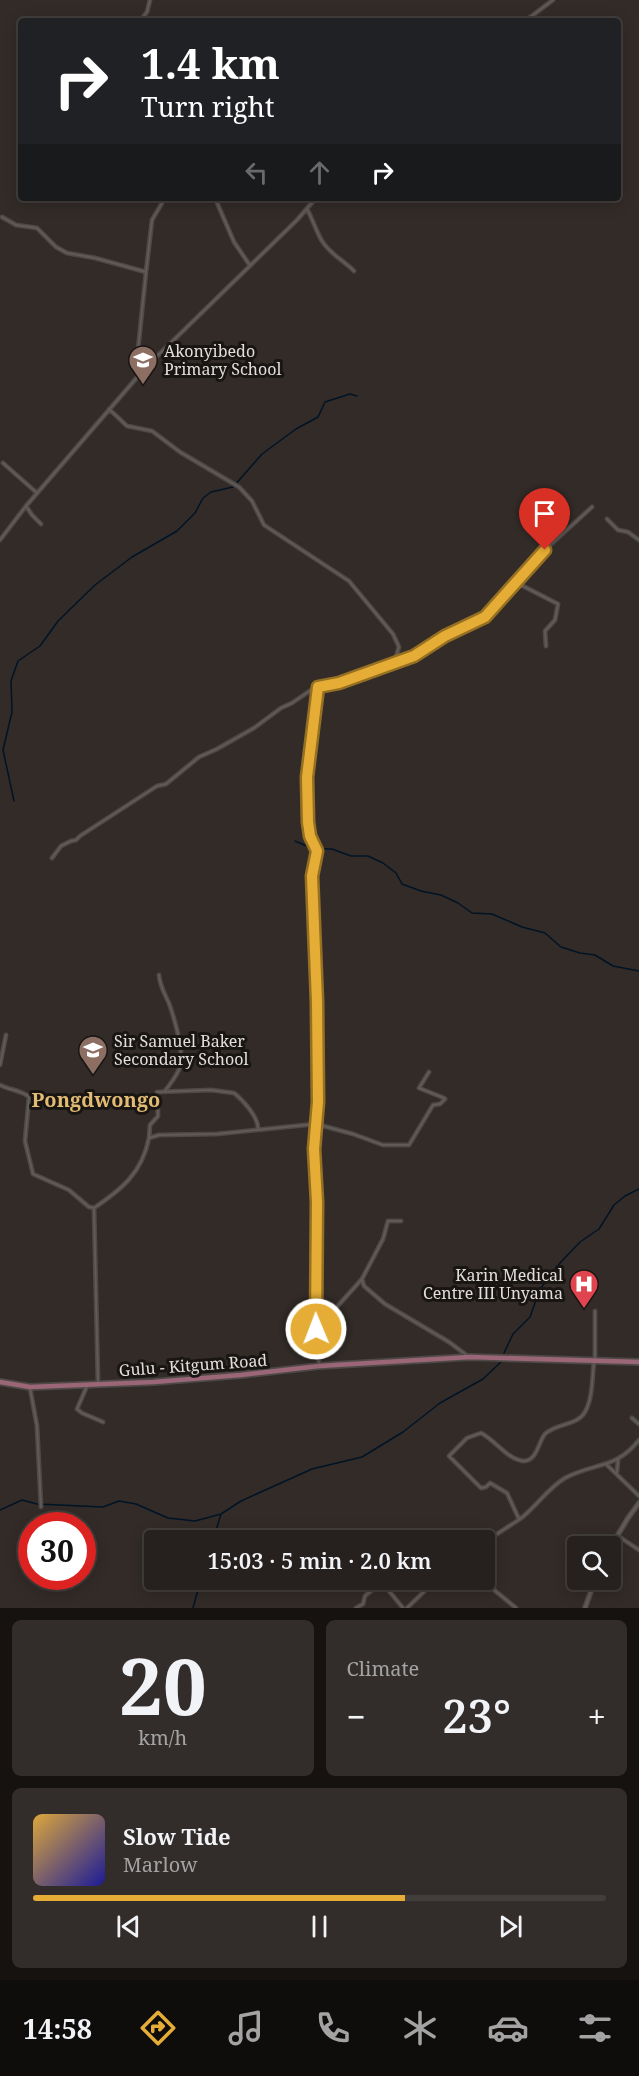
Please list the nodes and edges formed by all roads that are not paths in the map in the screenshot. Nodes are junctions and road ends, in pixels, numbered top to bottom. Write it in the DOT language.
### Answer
graph roads {
  1 [pos="150,0"];
  2 [pos="553,0"];
  3 [pos="142,18"];
  4 [pos="529,18"];
  5 [pos="163,201"];
  6 [pos="216,201"];
  7 [pos="314,201"];
  8 [pos="307,209"];
  9 [pos="2,217"];
  10 [pos="250,265"];
  11 [pos="354,271"];
  12 [pos="146,272"];
  13 [pos="146,367"];
  14 [pos="109,409"];
  15 [pos="3,463"];
  16 [pos="37,493"];
  17 [pos="26,506"];
  18 [pos="592,507"];
  19 [pos="607,519"];
  20 [pos="41,524"];
  21 [pos="0,540"];
  22 [pos="639,540"];
  23 [pos="506,594"];
  24 [pos="546,646"];
  25 [pos="395,662"];
  26 [pos="318,687"];
  27 [pos="52,858"];
  28 [pos="159,975"];
  29 [pos="6,1035"];
  30 [pos="0,1065"];
  31 [pos="429,1072"];
  32 [pos="0,1085"];
  33 [pos="165,1091"];
  34 [pos="316,1124"];
  35 [pos="258,1128"];
  36 [pos="149,1138"];
  37 [pos="94,1208"];
  38 [pos="401,1221"];
  39 [pos="362,1279"];
  40 [pos="594,1311"];
  41 [pos="316,1329"];
  42 [pos="470,1357"];
  43 [pos="594,1362"];
  44 [pos="639,1362"];
  45 [pos="319,1366"];
  46 [pos="0,1382"];
  47 [pos="87,1383"];
  48 [pos="98,1384"];
  49 [pos="30,1387"];
  50 [pos="632,1418"];
  51 [pos="103,1422"];
  52 [pos="639,1424"];
  53 [pos="639,1440"];
  54 [pos="618,1460"];
  55 [pos="607,1465"];
  56 [pos="617,1473"];
  57 [pos="639,1496"];
  58 [pos="639,1503"];
  59 [pos="41,1508"];
  60 [pos="519,1519"];
  61 [pos="495,1535"];
  62 [pos="618,1536"];
  63 [pos="621,1538"];
  64 [pos="639,1550"];
  65 [pos="372,1590"];
  66 [pos="389,1590"];
  67 [pos="425,1590"];
  68 [pos="494,1590"];
  69 [pos="591,1590"];
  70 [pos="356,1608"];
  71 [pos="405,1608"];
  72 [pos="516,1608"];
  73 [pos="585,1608"];
  1 -- 3 [label="street"];
  2 -- 4 [label="street"];
  5 -- 12 [label="street"];
  6 -- 10 [label="street"];
  7 -- 8 [label="street"];
  8 -- 10 [label="street"];
  8 -- 11 [label="street"];
  9 -- 12 [label="street"];
  10 -- 13 [label="street"];
  12 -- 13 [label="street"];
  13 -- 14 [label="street"];
  14 -- 16 [label="street"];
  14 -- 25 [label="street"];
  15 -- 16 [label="street"];
  16 -- 17 [label="street"];
  17 -- 20 [label="street"];
  17 -- 21 [label="street"];
  18 -- 23 [label="street"];
  19 -- 22 [label="street"];
  23 -- 24 [label="street"];
  23 -- 25 [label="street"];
  25 -- 26 [label="street"];
  26 -- 27 [label="street"];
  26 -- 34 [label="street"];
  28 -- 33 [label="street"];
  29 -- 30 [label="street"];
  31 -- 34 [label="street"];
  32 -- 37 [label="street"];
  33 -- 35 [label="street"];
  33 -- 36 [label="street"];
  34 -- 35 [label="street"];
  34 -- 41 [label="street"];
  35 -- 36 [label="street"];
  36 -- 37 [label="street"];
  37 -- 48 [label="street"];
  38 -- 39 [label="street"];
  39 -- 41 [label="street"];
  39 -- 42 [label="street"];
  40 -- 43 [label="street"];
  41 -- 45 [label="street"];
  42 -- 43 [label="main road, Gulu - Kitgum Road"];
  42 -- 45 [label="main road, Gulu - Kitgum Road"];
  43 -- 44 [label="main road, Gulu - Kitgum Road"];
  43 -- 60 [label="street"];
  45 -- 48 [label="main road, Gulu - Kitgum Road"];
  46 -- 49 [label="main road, Gulu - Kitgum Road"];
  47 -- 48 [label="main road, Gulu - Kitgum Road"];
  47 -- 49 [label="main road, Gulu - Kitgum Road"];
  47 -- 51 [label="street"];
  49 -- 59 [label="street"];
  50 -- 52 [label="street"];
  53 -- 54 [label="street"];
  54 -- 55 [label="street"];
  54 -- 56 [label="street"];
  55 -- 56 [label="street"];
  55 -- 60 [label="street"];
  56 -- 57 [label="street"];
  58 -- 62 [label="street"];
  60 -- 61 [label="street"];
  63 -- 64 [label="street"];
  65 -- 70 [label="street"];
  66 -- 71 [label="street"];
  67 -- 71 [label="street"];
  68 -- 72 [label="street"];
  69 -- 73 [label="street"];
}
